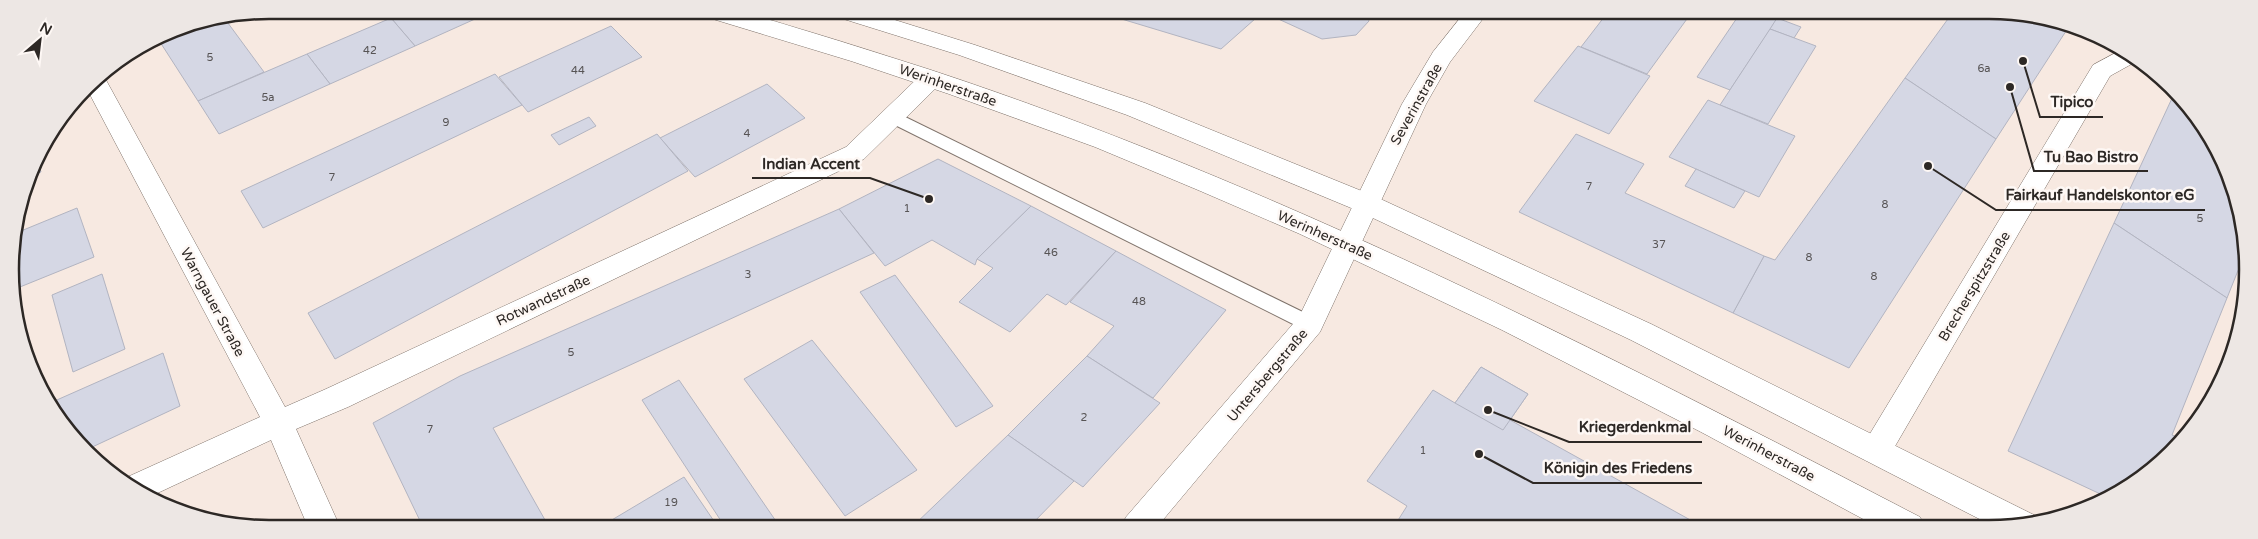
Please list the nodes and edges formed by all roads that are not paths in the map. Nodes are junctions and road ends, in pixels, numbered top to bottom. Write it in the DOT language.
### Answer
graph roads {
  1 [pos="739,19"];
  2 [pos="868,19"];
  3 [pos="1470,19"];
  4 [pos="2124,58"];
  5 [pos="931,79"];
  6 [pos="98,87"];
  7 [pos="893,117"];
  8 [pos="1365,203"];
  9 [pos="1346,245"];
  10 [pos="1310,324"];
  11 [pos="278,422"];
  12 [pos="1876,451"];
  13 [pos="142,485"];
  14 [pos="2011,519"];
  15 [pos="321,520"];
  16 [pos="1143,520"];
  17 [pos="1896,520"];
  1 -- 5 [label="street, Werinherstraße"];
  2 -- 8 [label="street"];
  3 -- 8 [label="street, Severinstraße"];
  4 -- 12 [label="street, Brecherspitzstraße"];
  5 -- 7 [label="street, Rotwandstraße"];
  5 -- 9 [label="street, Werinherstraße"];
  6 -- 11 [label="street, Warngauer Straße"];
  7 -- 10 [label="lane"];
  7 -- 11 [label="street, Rotwandstraße"];
  8 -- 9 [label="street, Untersbergstraße"];
  8 -- 12 [label="street"];
  9 -- 10 [label="street, Untersbergstraße"];
  9 -- 17 [label="street, Werinherstraße"];
  10 -- 16 [label="street, Untersbergstraße"];
  11 -- 13 [label="street, Rotwandstraße"];
  11 -- 15 [label="street, Warngauer Straße"];
  12 -- 14 [label="street"];
}
